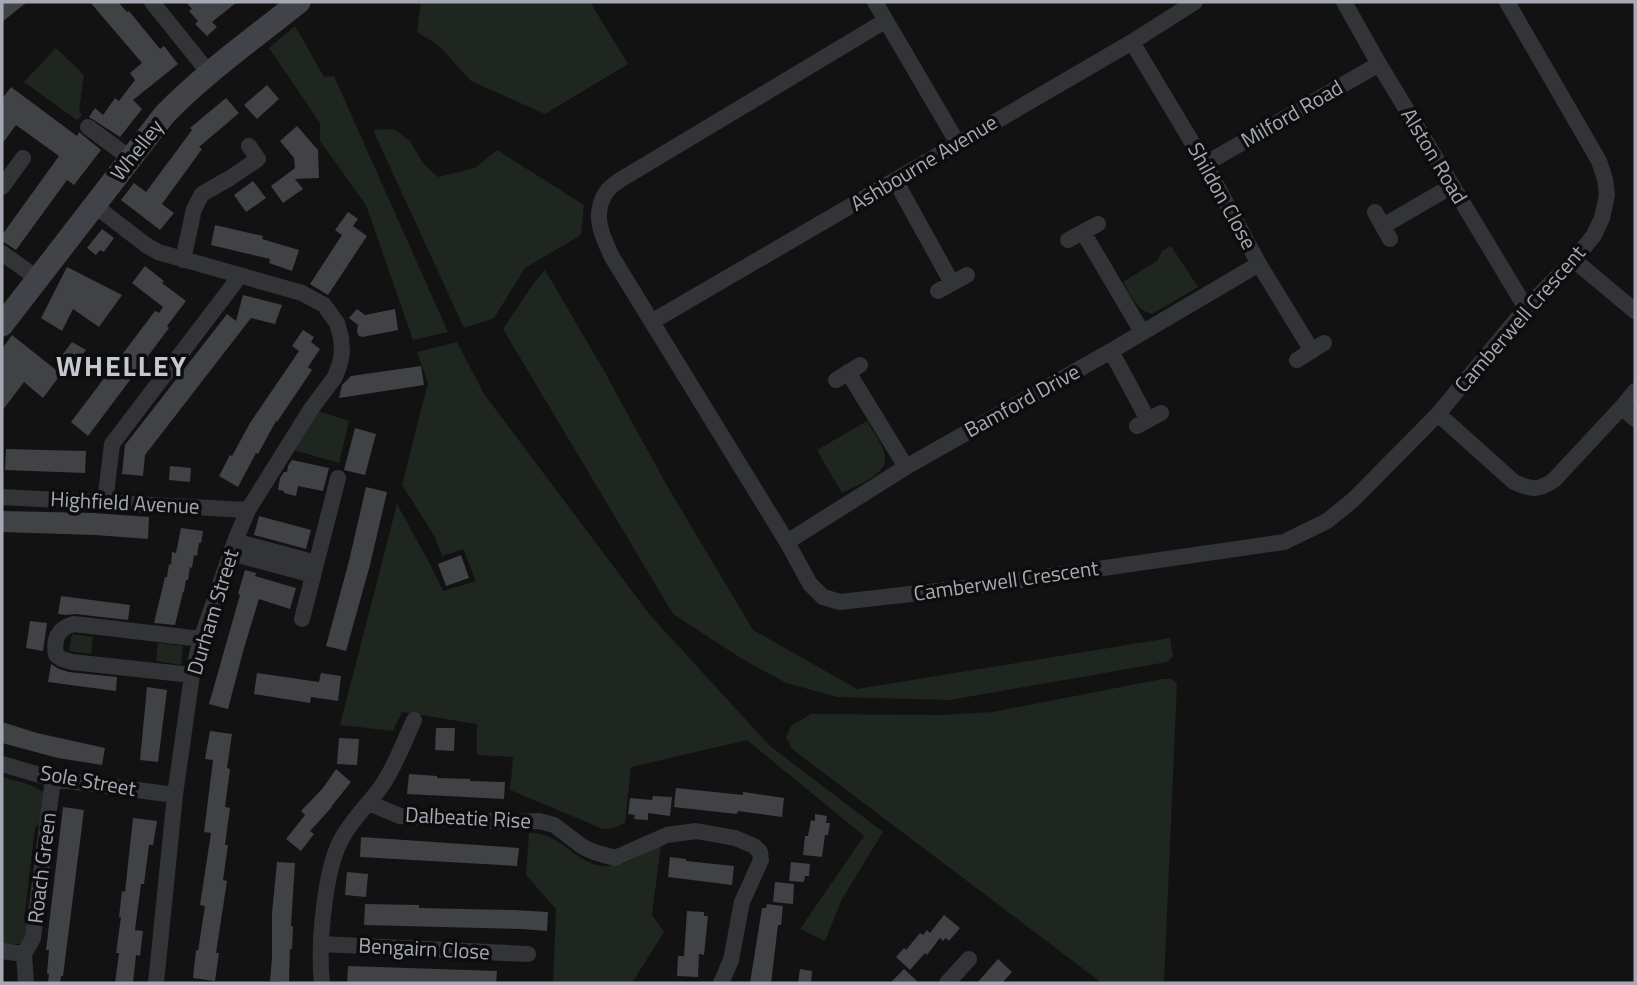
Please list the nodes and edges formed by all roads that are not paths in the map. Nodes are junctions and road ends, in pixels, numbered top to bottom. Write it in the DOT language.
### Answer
graph roads {
  1 [pos="152,2"];
  2 [pos="875,2"];
  3 [pos="1195,2"];
  4 [pos="1344,2"];
  5 [pos="1507,2"];
  6 [pos="295,5"];
  7 [pos="885,22"];
  8 [pos="1132,42"];
  9 [pos="1379,64"];
  10 [pos="209,73"];
  11 [pos="88,127"];
  12 [pos="957,142"];
  13 [pos="257,157"];
  14 [pos="130,158"];
  15 [pos="16,159"];
  16 [pos="1205,164"];
  17 [pos="895,180"];
  18 [pos="1452,186"];
  19 [pos="2,187"];
  20 [pos="94,205"];
  21 [pos="1098,224"];
  22 [pos="1383,226"];
  23 [pos="1083,232"];
  24 [pos="1068,240"];
  25 [pos="2,253"];
  26 [pos="183,260"];
  27 [pos="1574,260"];
  28 [pos="1259,264"];
  29 [pos="240,276"];
  30 [pos="37,278"];
  31 [pos="952,283"];
  32 [pos="1526,308"];
  33 [pos="1635,311"];
  34 [pos="653,321"];
  35 [pos="2,325"];
  36 [pos="1142,332"];
  37 [pos="1111,351"];
  38 [pos="1297,360"];
  39 [pos="848,372"];
  40 [pos="1635,391"];
  41 [pos="1622,407"];
  42 [pos="1438,414"];
  43 [pos="1635,419"];
  44 [pos="1148,420"];
  45 [pos="906,467"];
  46 [pos="338,478"];
  47 [pos="2,496"];
  48 [pos="105,502"];
  49 [pos="248,510"];
  50 [pos="787,542"];
  51 [pos="233,547"];
  52 [pos="315,569"];
  53 [pos="302,619"];
  54 [pos="201,639"];
  55 [pos="192,675"];
  56 [pos="414,720"];
  57 [pos="2,764"];
  58 [pos="53,779"];
  59 [pos="175,795"];
  60 [pos="369,803"];
  61 [pos="321,944"];
  62 [pos="2,951"];
  63 [pos="24,954"];
  64 [pos="518,959"];
  65 [pos="969,959"];
  66 [pos="946,975"];
  67 [pos="26,983"];
  68 [pos="156,983"];
  69 [pos="322,983"];
  70 [pos="721,983"];
  1 -- 10 [label="street"];
  2 -- 7 [label="street"];
  3 -- 8 [label="street, Ashbourne Avenue"];
  4 -- 9 [label="street, Alston Road"];
  5 -- 27 [label="street, Camberwell Crescent"];
  6 -- 10 [label="main road, Whelley"];
  7 -- 12 [label="street"];
  7 -- 34 [label="street, Camberwell Crescent"];
  8 -- 12 [label="street, Ashbourne Avenue"];
  8 -- 16 [label="street, Shildon Close"];
  9 -- 16 [label="street, Milford Road"];
  9 -- 18 [label="street, Alston Road"];
  10 -- 14 [label="main road, Whelley"];
  11 -- 14 [label="street"];
  12 -- 17 [label="street, Ashbourne Avenue"];
  13 -- 26 [label="street"];
  14 -- 20 [label="main road, Whelley"];
  15 -- 19 [label="street"];
  16 -- 28 [label="street, Shildon Close"];
  17 -- 31 [label="street"];
  17 -- 34 [label="street, Ashbourne Avenue"];
  18 -- 22 [label="street"];
  18 -- 32 [label="street, Alston Road"];
  20 -- 26 [label="street"];
  20 -- 30 [label="main road, Whelley"];
  21 -- 23 [label="street"];
  23 -- 24 [label="street"];
  23 -- 36 [label="street"];
  25 -- 30 [label="street"];
  26 -- 29 [label="street"];
  27 -- 32 [label="street, Camberwell Crescent"];
  27 -- 33 [label="street"];
  28 -- 36 [label="street, Bamford Drive"];
  28 -- 38 [label="street, Shildon Close"];
  29 -- 48 [label="street"];
  29 -- 49 [label="street, Durham Street"];
  30 -- 35 [label="main road, Whelley"];
  32 -- 42 [label="street, Camberwell Crescent"];
  34 -- 50 [label="street, Camberwell Crescent"];
  36 -- 37 [label="street, Bamford Drive"];
  37 -- 44 [label="street"];
  37 -- 45 [label="street, Bamford Drive"];
  39 -- 45 [label="street"];
  40 -- 41 [label="street"];
  41 -- 42 [label="street"];
  41 -- 43 [label="street"];
  42 -- 50 [label="street, Camberwell Crescent"];
  45 -- 50 [label="street, Bamford Drive"];
  46 -- 52 [label="street"];
  47 -- 48 [label="street, Highfield Avenue"];
  48 -- 49 [label="street, Highfield Avenue"];
  49 -- 51 [label="street, Durham Street"];
  51 -- 52 [label="street"];
  51 -- 54 [label="street, Durham Street"];
  52 -- 53 [label="street"];
  54 -- 55 [label="street, Durham Street"];
  54 -- 55 [label="street"];
  55 -- 59 [label="street, Durham Street"];
  56 -- 60 [label="street"];
  57 -- 58 [label="street, Sole Street"];
  58 -- 59 [label="street, Sole Street"];
  58 -- 63 [label="street, Roach Green"];
  59 -- 68 [label="street, Durham Street"];
  60 -- 61 [label="street"];
  60 -- 70 [label="street, Dalbeatie Rise"];
  61 -- 64 [label="street, Bengairn Close"];
  61 -- 69 [label="street"];
  62 -- 63 [label="street"];
  63 -- 67 [label="street, Roach Green"];
  65 -- 66 [label="street"];
}
